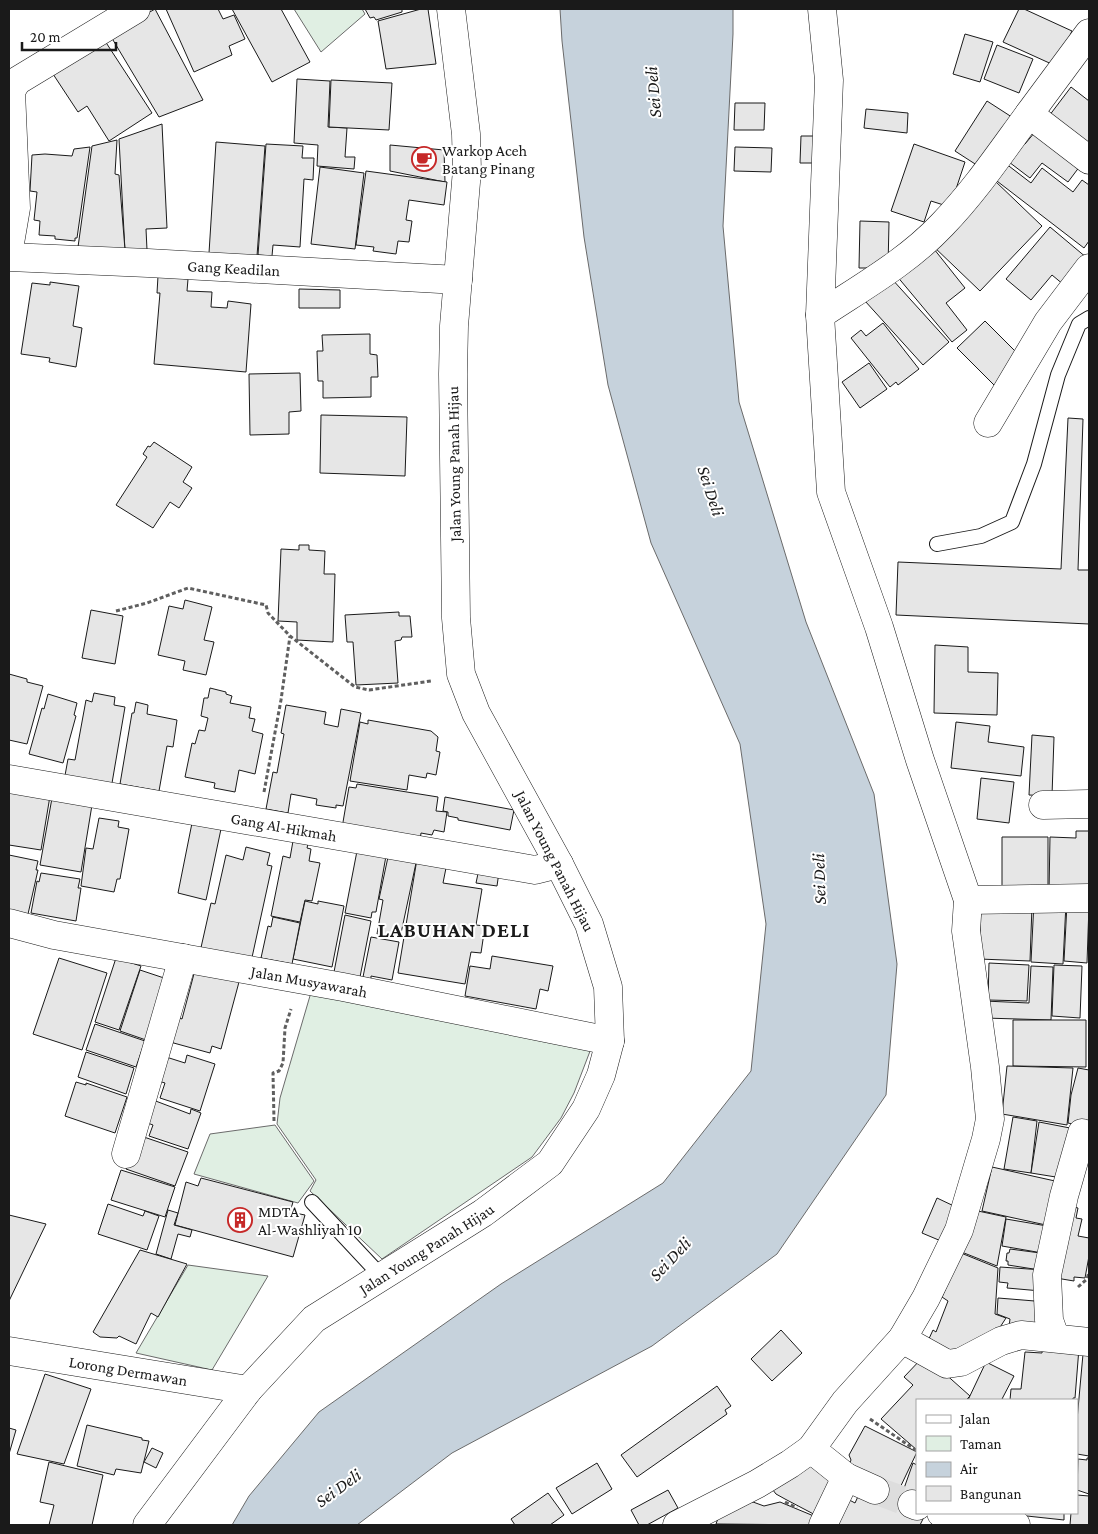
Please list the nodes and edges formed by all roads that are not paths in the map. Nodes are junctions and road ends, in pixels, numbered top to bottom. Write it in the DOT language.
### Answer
graph roads {
  1 [pos="136,9"];
  2 [pos="451,9"];
  3 [pos="822,9"];
  4 [pos="1089,33"];
  5 [pos="1029,114"];
  6 [pos="1089,160"];
  7 [pos="9,249"];
  8 [pos="9,257"];
  9 [pos="1089,268"];
  10 [pos="458,280"];
  11 [pos="820,315"];
  12 [pos="1089,318"];
  13 [pos="988,423"];
  14 [pos="938,544"];
  15 [pos="9,779"];
  16 [pos="1089,804"];
  17 [pos="1043,805"];
  18 [pos="559,864"];
  19 [pos="1089,898"];
  20 [pos="968,900"];
  21 [pos="9,924"];
  22 [pos="183,958"];
  23 [pos="610,1041"];
  24 [pos="1082,1133"];
  25 [pos="126,1154"];
  26 [pos="312,1202"];
  27 [pos="382,1277"];
  28 [pos="1056,1337"];
  29 [pos="902,1339"];
  30 [pos="1089,1342"];
  31 [pos="9,1351"];
  32 [pos="248,1390"];
  33 [pos="812,1449"];
  34 [pos="846,1477"];
  35 [pos="875,1490"];
  36 [pos="944,1514"];
  37 [pos="969,1514"];
  38 [pos="969,1514"];
  39 [pos="706,1519"];
  40 [pos="824,1523"];
  41 [pos="147,1525"];
  42 [pos="677,1525"];
  43 [pos="1016,1525"];
  1 -- 7 [label="street"];
  2 -- 10 [label="street, Jalan Young Panah Hijau"];
  3 -- 11 [label="street"];
  4 -- 5 [label="street"];
  5 -- 6 [label="street"];
  5 -- 11 [label="street"];
  8 -- 10 [label="street, Gang Keadilan"];
  9 -- 13 [label="street"];
  10 -- 18 [label="street, Jalan Young Panah Hijau"];
  11 -- 20 [label="street"];
  12 -- 14 [label="lane"];
  15 -- 18 [label="street, Gang Al-Hikmah"];
  16 -- 17 [label="street"];
  18 -- 23 [label="street, Jalan Young Panah Hijau"];
  19 -- 20 [label="street"];
  20 -- 29 [label="street"];
  21 -- 22 [label="street, Jalan Musyawarah"];
  22 -- 23 [label="street, Jalan Musyawarah"];
  22 -- 25 [label="street"];
  23 -- 27 [label="street, Jalan Young Panah Hijau"];
  24 -- 28 [label="street"];
  26 -- 27 [label="lane"];
  27 -- 32 [label="street, Jalan Young Panah Hijau"];
  28 -- 29 [label="street"];
  28 -- 30 [label="street"];
  29 -- 33 [label="street"];
  31 -- 32 [label="street, Lorong Dermawan"];
  32 -- 41 [label="street, Jalan Young Panah Hijau"];
  33 -- 34 [label="street"];
  33 -- 39 [label="street"];
  34 -- 35 [label="street"];
  34 -- 40 [label="street"];
  36 -- 37 [label="street"];
  38 -- 43 [label="street"];
  39 -- 42 [label="street"];
}
